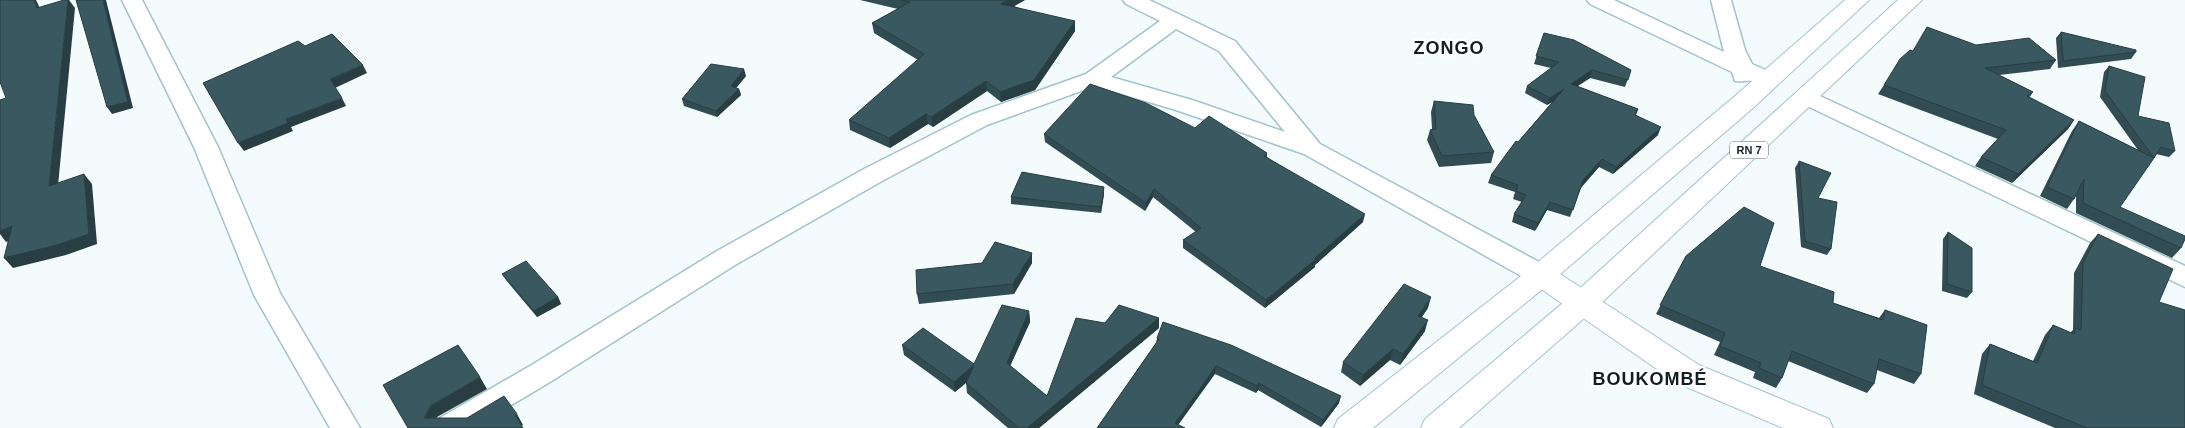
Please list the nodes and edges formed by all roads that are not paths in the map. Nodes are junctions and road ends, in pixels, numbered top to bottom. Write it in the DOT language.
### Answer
graph roads {
  1 [pos="132,0"];
  2 [pos="1133,0"];
  3 [pos="1597,0"];
  4 [pos="1721,0"];
  5 [pos="1858,0"];
  6 [pos="1911,0"];
  7 [pos="1175,20"];
  8 [pos="1743,69"];
  9 [pos="1094,79"];
  10 [pos="1770,80"];
  11 [pos="1807,98"];
  12 [pos="1744,102"];
  13 [pos="1312,149"];
  14 [pos="1542,274"];
  15 [pos="2185,277"];
  16 [pos="1583,303"];
  17 [pos="344,428"];
  18 [pos="448,428"];
  19 [pos="1350,428"];
  20 [pos="1437,428"];
  21 [pos="1817,428"];
  1 -- 17 [label="street"];
  2 -- 7 [label="street"];
  3 -- 8 [label="street"];
  4 -- 8 [label="street"];
  5 -- 10 [label="main road"];
  6 -- 11 [label="main road, RN 7"];
  7 -- 9 [label="street"];
  7 -- 13 [label="street"];
  8 -- 10 [label="street"];
  8 -- 12 [label="street"];
  9 -- 13 [label="street"];
  9 -- 18 [label="street"];
  10 -- 12 [label="main road"];
  11 -- 15 [label="street"];
  11 -- 16 [label="main road, RN 7"];
  12 -- 14 [label="main road"];
  13 -- 14 [label="street"];
  14 -- 16 [label="main road"];
  14 -- 19 [label="main road"];
  16 -- 20 [label="main road, RN 7"];
  16 -- 21 [label="main road"];
}
